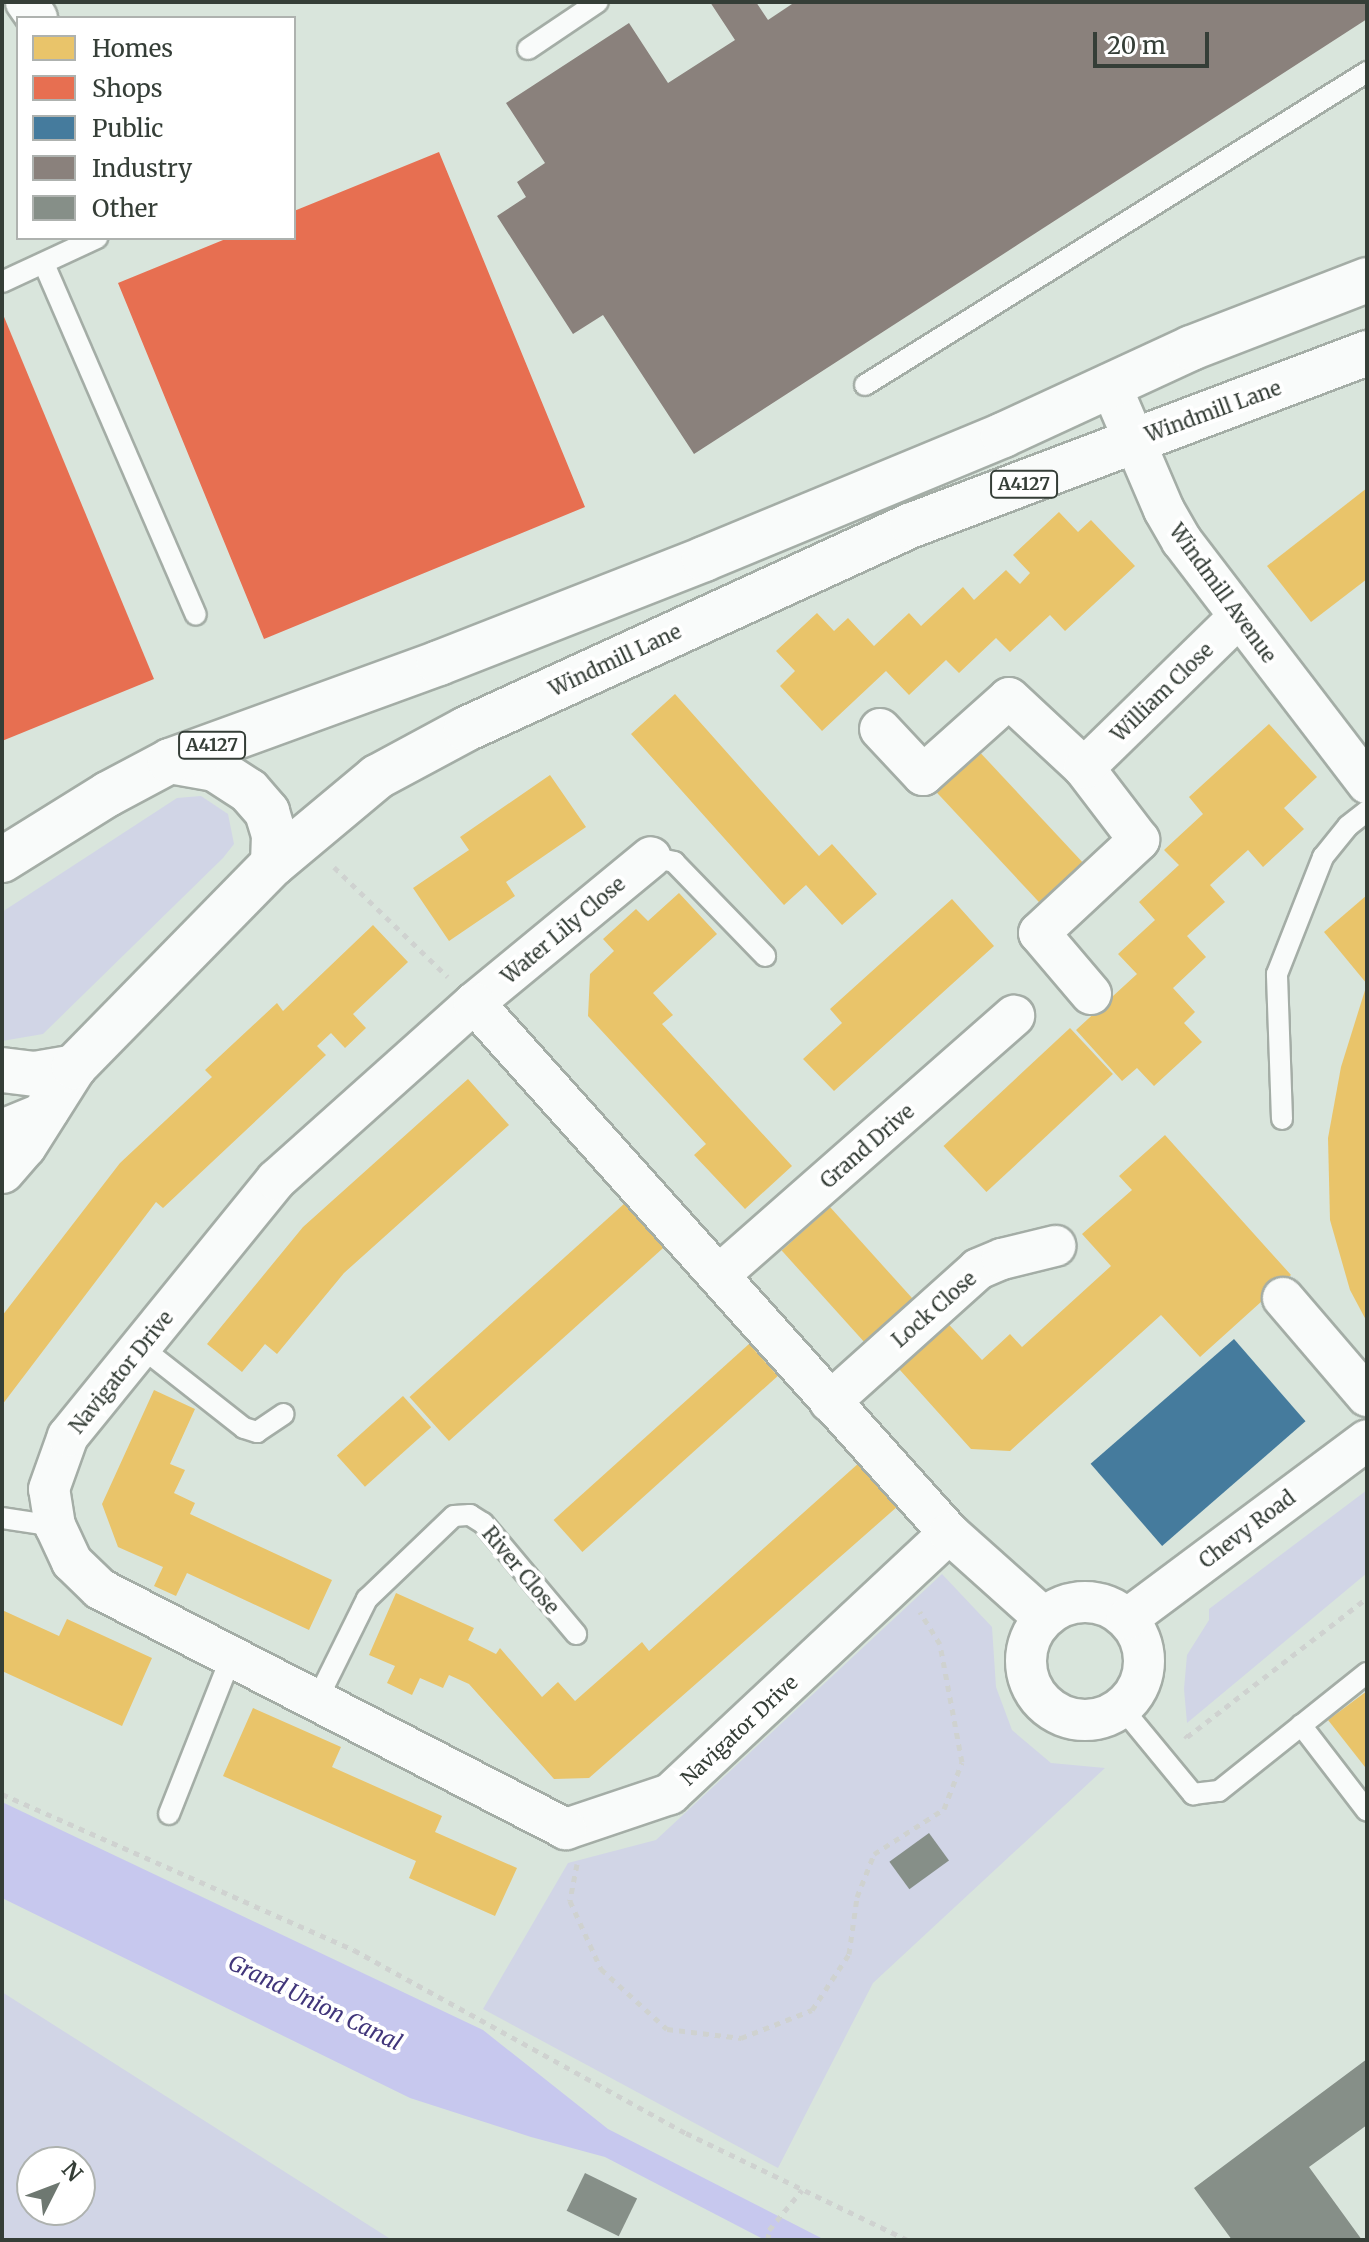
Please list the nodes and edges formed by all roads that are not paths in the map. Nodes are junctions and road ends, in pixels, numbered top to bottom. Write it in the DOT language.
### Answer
graph roads {
  1 [pos="598,2"];
  2 [pos="528,49"];
  3 [pos="1367,72"];
  4 [pos="93,240"];
  5 [pos="44,264"];
  6 [pos="1367,280"];
  7 [pos="2,282"];
  8 [pos="1367,353"];
  9 [pos="1110,384"];
  10 [pos="865,385"];
  11 [pos="1134,440"];
  12 [pos="196,615"];
  13 [pos="1239,617"];
  14 [pos="880,729"];
  15 [pos="170,761"];
  16 [pos="1362,766"];
  17 [pos="1084,768"];
  18 [pos="1367,811"];
  19 [pos="288,850"];
  20 [pos="8,851"];
  21 [pos="651,857"];
  22 [pos="765,956"];
  23 [pos="1091,994"];
  24 [pos="474,1003"];
  25 [pos="1014,1016"];
  26 [pos="74,1067"];
  27 [pos="2,1070"];
  28 [pos="48,1111"];
  29 [pos="1282,1119"];
  30 [pos="2,1130"];
  31 [pos="2,1171"];
  32 [pos="1055,1246"];
  33 [pos="719,1275"];
  34 [pos="1283,1298"];
  35 [pos="141,1347"];
  36 [pos="1367,1396"];
  37 [pos="830,1402"];
  38 [pos="284,1414"];
  39 [pos="1367,1440"];
  40 [pos="2,1518"];
  41 [pos="55,1526"];
  42 [pos="949,1533"];
  43 [pos="1044,1618"];
  44 [pos="1127,1619"];
  45 [pos="576,1634"];
  46 [pos="232,1655"];
  47 [pos="1367,1673"];
  48 [pos="317,1700"];
  49 [pos="1129,1700"];
  50 [pos="1301,1725"];
  51 [pos="1364,1803"];
  52 [pos="169,1814"];
  1 -- 2 [label="lane"];
  3 -- 10 [label="lane"];
  4 -- 5 [label="lane"];
  5 -- 7 [label="lane"];
  5 -- 12 [label="lane"];
  6 -- 9 [label="main road, A4127"];
  8 -- 11 [label="main road, Windmill Lane / A4127"];
  9 -- 11 [label="street, Windmill Avenue"];
  9 -- 15 [label="main road, A4127"];
  11 -- 13 [label="street, Windmill Avenue"];
  11 -- 19 [label="main road, Windmill Lane / A4127"];
  13 -- 16 [label="street, Windmill Avenue"];
  13 -- 17 [label="street, William Close"];
  14 -- 17 [label="street"];
  15 -- 19 [label="main road"];
  15 -- 20 [label="main road, A4127"];
  17 -- 23 [label="street"];
  18 -- 29 [label="lane"];
  19 -- 26 [label="main road, Windmill Lane / A4127"];
  21 -- 22 [label="lane"];
  21 -- 24 [label="street, Water Lily Close"];
  24 -- 33 [label="street"];
  24 -- 35 [label="street, Navigator Drive"];
  25 -- 33 [label="street, Grand Drive"];
  26 -- 27 [label="main road"];
  26 -- 28 [label="main road, Windmill Lane / A4127"];
  28 -- 30 [label="street"];
  28 -- 31 [label="main road, Windmill Lane / A4127"];
  32 -- 37 [label="street, Lock Close"];
  33 -- 37 [label="street"];
  34 -- 36 [label="street"];
  35 -- 38 [label="lane"];
  35 -- 41 [label="street, Navigator Drive"];
  37 -- 42 [label="street"];
  39 -- 44 [label="street, Chevy Road"];
  40 -- 41 [label="lane"];
  41 -- 46 [label="street, Navigator Drive"];
  42 -- 43 [label="street"];
  42 -- 48 [label="street, Navigator Drive"];
  43 -- 44 [label="street"];
  43 -- 49 [label="street"];
  44 -- 49 [label="street"];
  45 -- 48 [label="lane, River Close"];
  46 -- 48 [label="street, Navigator Drive"];
  46 -- 52 [label="lane"];
  47 -- 50 [label="lane"];
  49 -- 50 [label="lane"];
  50 -- 51 [label="lane"];
}
